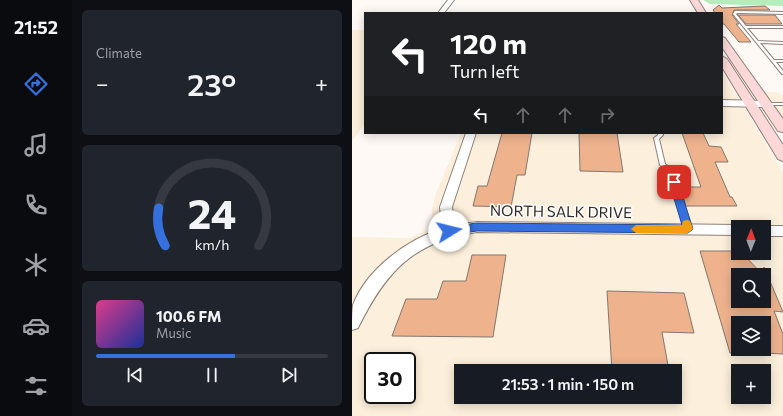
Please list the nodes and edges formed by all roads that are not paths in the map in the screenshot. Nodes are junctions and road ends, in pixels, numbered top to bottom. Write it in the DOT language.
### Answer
graph roads {
  1 [pos="451,0"];
  2 [pos="694,0"];
  3 [pos="442,12"];
  4 [pos="701,12"];
  5 [pos="783,13"];
  6 [pos="744,27"];
  7 [pos="783,27"];
  8 [pos="723,41"];
  9 [pos="758,42"];
  10 [pos="783,43"];
  11 [pos="723,61"];
  12 [pos="773,61"];
  13 [pos="783,61"];
  14 [pos="783,73"];
  15 [pos="723,103"];
  16 [pos="749,104"];
  17 [pos="766,104"];
  18 [pos="783,104"];
  19 [pos="783,128"];
  20 [pos="471,134"];
  21 [pos="660,134"];
  22 [pos="783,156"];
  23 [pos="688,229"];
  24 [pos="731,230"];
  25 [pos="449,231"];
  26 [pos="771,231"];
  27 [pos="783,231"];
  28 [pos="352,322"];
  1 -- 3 [label="street"];
  2 -- 4 [label="street"];
  5 -- 6 [label="lane"];
  6 -- 7 [label="lane"];
  6 -- 9 [label="lane"];
  8 -- 17 [label="street"];
  9 -- 10 [label="lane"];
  9 -- 12 [label="lane"];
  11 -- 16 [label="street"];
  12 -- 13 [label="lane"];
  12 -- 14 [label="lane"];
  15 -- 16 [label="street"];
  16 -- 17 [label="street"];
  16 -- 22 [label="street"];
  17 -- 18 [label="lane"];
  17 -- 19 [label="street"];
  20 -- 25 [label="street"];
  21 -- 23 [label="lane"];
  23 -- 24 [label="street, NORTH SALK DRIVE"];
  23 -- 25 [label="street, NORTH SALK DRIVE"];
  25 -- 28 [label="street, NORTH SALK DRIVE"];
  26 -- 27 [label="street"];
}
